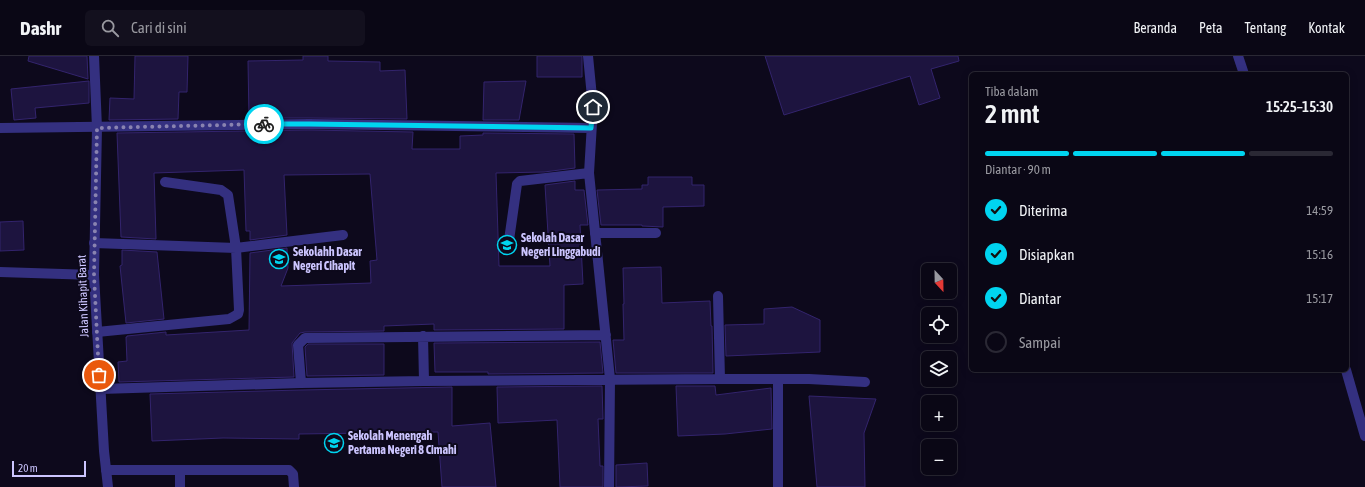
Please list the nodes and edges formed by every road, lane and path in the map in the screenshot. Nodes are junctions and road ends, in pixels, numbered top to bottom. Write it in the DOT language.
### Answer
graph roads {
  1 [pos="94,56"];
  2 [pos="588,56"];
  3 [pos="1238,56"];
  4 [pos="1243,72"];
  5 [pos="0,128"];
  6 [pos="97,128"];
  7 [pos="591,128"];
  8 [pos="589,173"];
  9 [pos="165,182"];
  10 [pos="595,233"];
  11 [pos="656,233"];
  12 [pos="343,235"];
  13 [pos="94,243"];
  14 [pos="508,247"];
  15 [pos="236,248"];
  16 [pos="0,272"];
  17 [pos="94,275"];
  18 [pos="718,296"];
  19 [pos="97,332"];
  20 [pos="606,335"];
  21 [pos="423,336"];
  22 [pos="1347,372"];
  23 [pos="610,379"];
  24 [pos="720,379"];
  25 [pos="778,379"];
  26 [pos="424,381"];
  27 [pos="301,382"];
  28 [pos="865,382"];
  29 [pos="100,389"];
  30 [pos="1365,436"];
  31 [pos="106,470"];
  32 [pos="180,470"];
  33 [pos="108,487"];
  34 [pos="180,487"];
  35 [pos="294,487"];
  36 [pos="609,487"];
  37 [pos="778,487"];
  1 -- 6 [label="street, Jalan Kihapit Barat"];
  2 -- 7 [label="street"];
  3 -- 4 [label="street"];
  5 -- 6 [label="street"];
  6 -- 7 [label="street"];
  6 -- 13 [label="street, Jalan Kihapit Barat"];
  7 -- 8 [label="street"];
  8 -- 10 [label="street"];
  8 -- 14 [label="street"];
  9 -- 15 [label="street"];
  10 -- 11 [label="street"];
  10 -- 20 [label="street"];
  12 -- 15 [label="street"];
  13 -- 15 [label="street"];
  13 -- 17 [label="street, Jalan Kihapit Barat"];
  15 -- 19 [label="street"];
  16 -- 17 [label="street"];
  17 -- 19 [label="street, Jalan Kihapit Barat"];
  18 -- 24 [label="street"];
  19 -- 29 [label="street, Jalan Kihapit Barat"];
  20 -- 21 [label="street"];
  20 -- 23 [label="street"];
  21 -- 26 [label="street"];
  21 -- 27 [label="street"];
  22 -- 30 [label="street"];
  23 -- 24 [label="street"];
  23 -- 26 [label="street"];
  23 -- 36 [label="street"];
  24 -- 25 [label="street"];
  25 -- 28 [label="street"];
  25 -- 37 [label="street"];
  26 -- 27 [label="street"];
  27 -- 29 [label="street"];
  29 -- 31 [label="street, Jalan Kihapit Barat"];
  31 -- 32 [label="street"];
  31 -- 33 [label="street, Jalan Kihapit Barat"];
  32 -- 34 [label="street"];
  32 -- 35 [label="street"];
}
